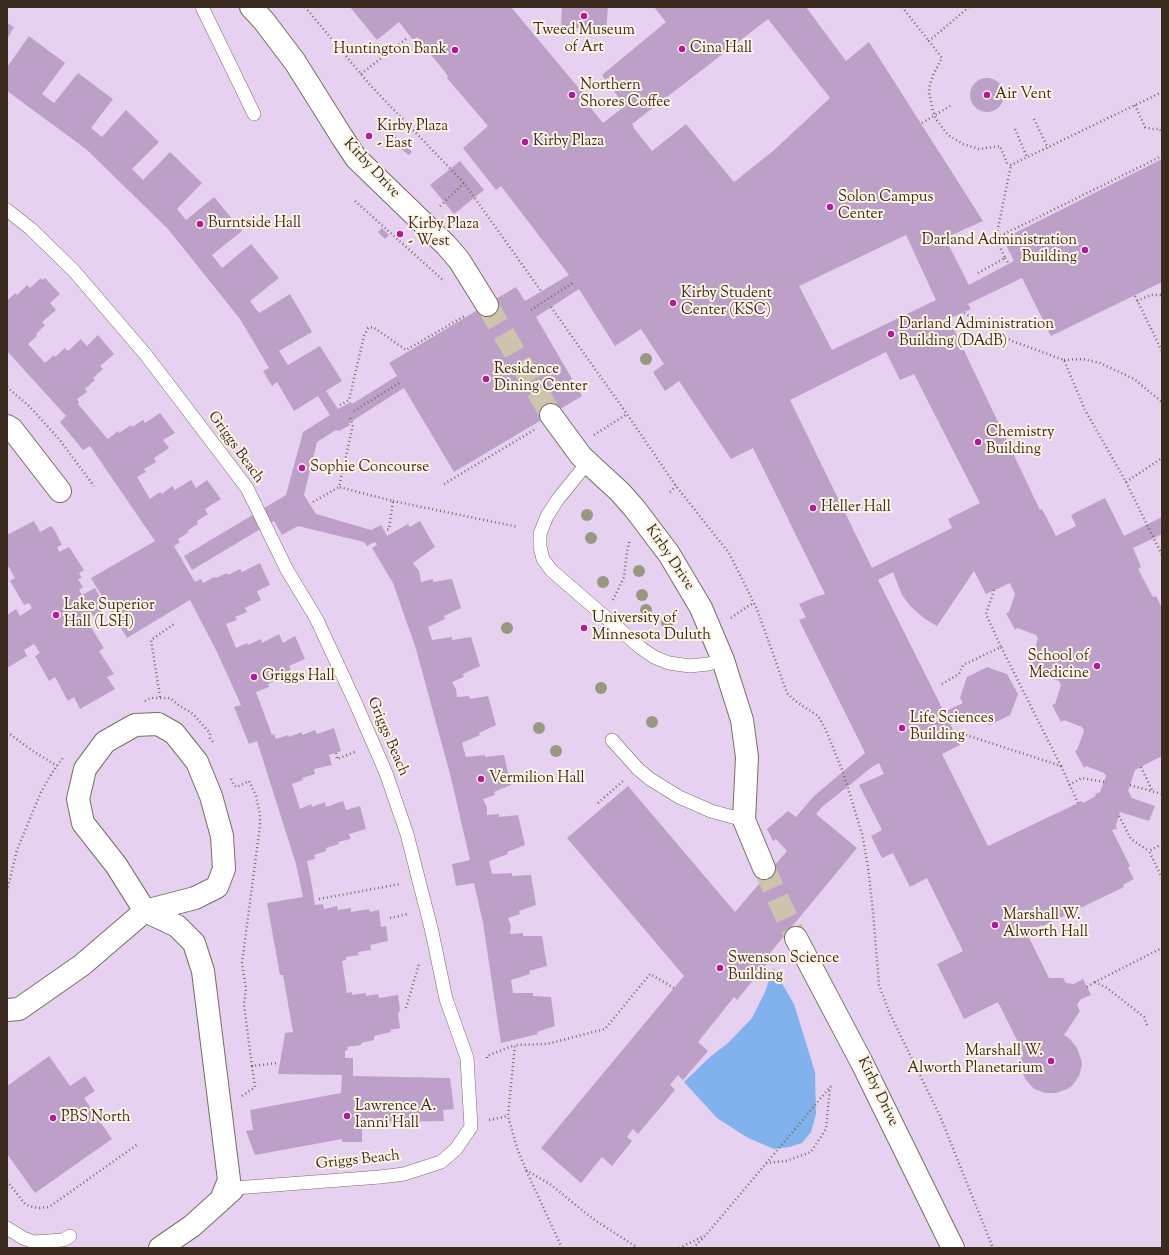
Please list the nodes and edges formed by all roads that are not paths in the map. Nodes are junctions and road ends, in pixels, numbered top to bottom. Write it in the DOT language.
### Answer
graph roads {
  1 [pos="202,7"];
  2 [pos="251,7"];
  3 [pos="254,114"];
  4 [pos="7,210"];
  5 [pos="479,308"];
  6 [pos="546,420"];
  7 [pos="9,434"];
  8 [pos="588,462"];
  9 [pos="60,491"];
  10 [pos="723,660"];
  11 [pos="612,740"];
  12 [pos="744,820"];
  13 [pos="764,868"];
  14 [pos="145,911"];
  15 [pos="796,938"];
  16 [pos="7,1010"];
  17 [pos="228,1194"];
  18 [pos="7,1228"];
  19 [pos="70,1236"];
  20 [pos="160,1248"];
  21 [pos="953,1248"];
  1 -- 3 [label="lane"];
  2 -- 5 [label="street, Kirby Drive"];
  4 -- 17 [label="lane, Griggs Beach"];
  6 -- 8 [label="street, Kirby Drive"];
  7 -- 9 [label="street"];
  8 -- 10 [label="street, Kirby Drive"];
  8 -- 10 [label="lane"];
  10 -- 12 [label="street, Kirby Drive"];
  11 -- 12 [label="lane"];
  12 -- 13 [label="street, Kirby Drive"];
  14 -- 14 [label="street"];
  14 -- 16 [label="street"];
  14 -- 17 [label="street"];
  15 -- 21 [label="street, Kirby Drive"];
  17 -- 20 [label="street"];
  18 -- 19 [label="lane"];
}
